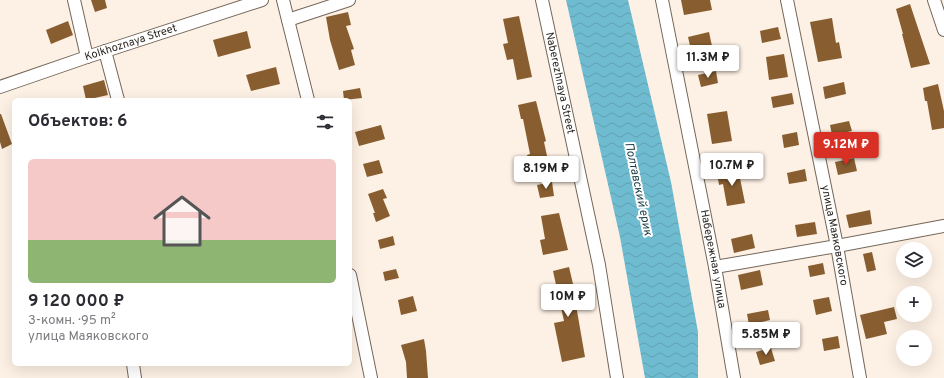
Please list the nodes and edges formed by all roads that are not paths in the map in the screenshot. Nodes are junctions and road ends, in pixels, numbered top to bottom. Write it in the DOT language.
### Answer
graph roads {
  1 [pos="74,0"];
  2 [pos="262,0"];
  3 [pos="283,0"];
  4 [pos="349,0"];
  5 [pos="542,0"];
  6 [pos="662,0"];
  7 [pos="787,0"];
  8 [pos="934,0"];
  9 [pos="288,20"];
  10 [pos="944,30"];
  11 [pos="105,51"];
  12 [pos="87,56"];
  13 [pos="0,87"];
  14 [pos="117,98"];
  15 [pos="308,98"];
  16 [pos="944,226"];
  17 [pos="837,246"];
  18 [pos="715,267"];
  19 [pos="352,285"];
  20 [pos="133,366"];
  21 [pos="135,378"];
  22 [pos="371,378"];
  23 [pos="617,378"];
  24 [pos="734,378"];
  25 [pos="860,378"];
  1 -- 12 [label="street"];
  2 -- 11 [label="street, Kolkhoznaya Street"];
  3 -- 9 [label="street"];
  4 -- 9 [label="street"];
  5 -- 23 [label="street, Naberezhnaya Street"];
  6 -- 18 [label="street, Набережная улица"];
  7 -- 17 [label="street, улица Маяковского"];
  8 -- 10 [label="street"];
  9 -- 15 [label="street"];
  11 -- 12 [label="street, Kolkhoznaya Street"];
  11 -- 14 [label="street"];
  12 -- 13 [label="street, Kolkhoznaya Street"];
  16 -- 17 [label="street"];
  17 -- 18 [label="street"];
  17 -- 25 [label="street, улица Маяковского"];
  18 -- 24 [label="street, Набережная улица"];
  19 -- 22 [label="street"];
  20 -- 21 [label="street"];
}
